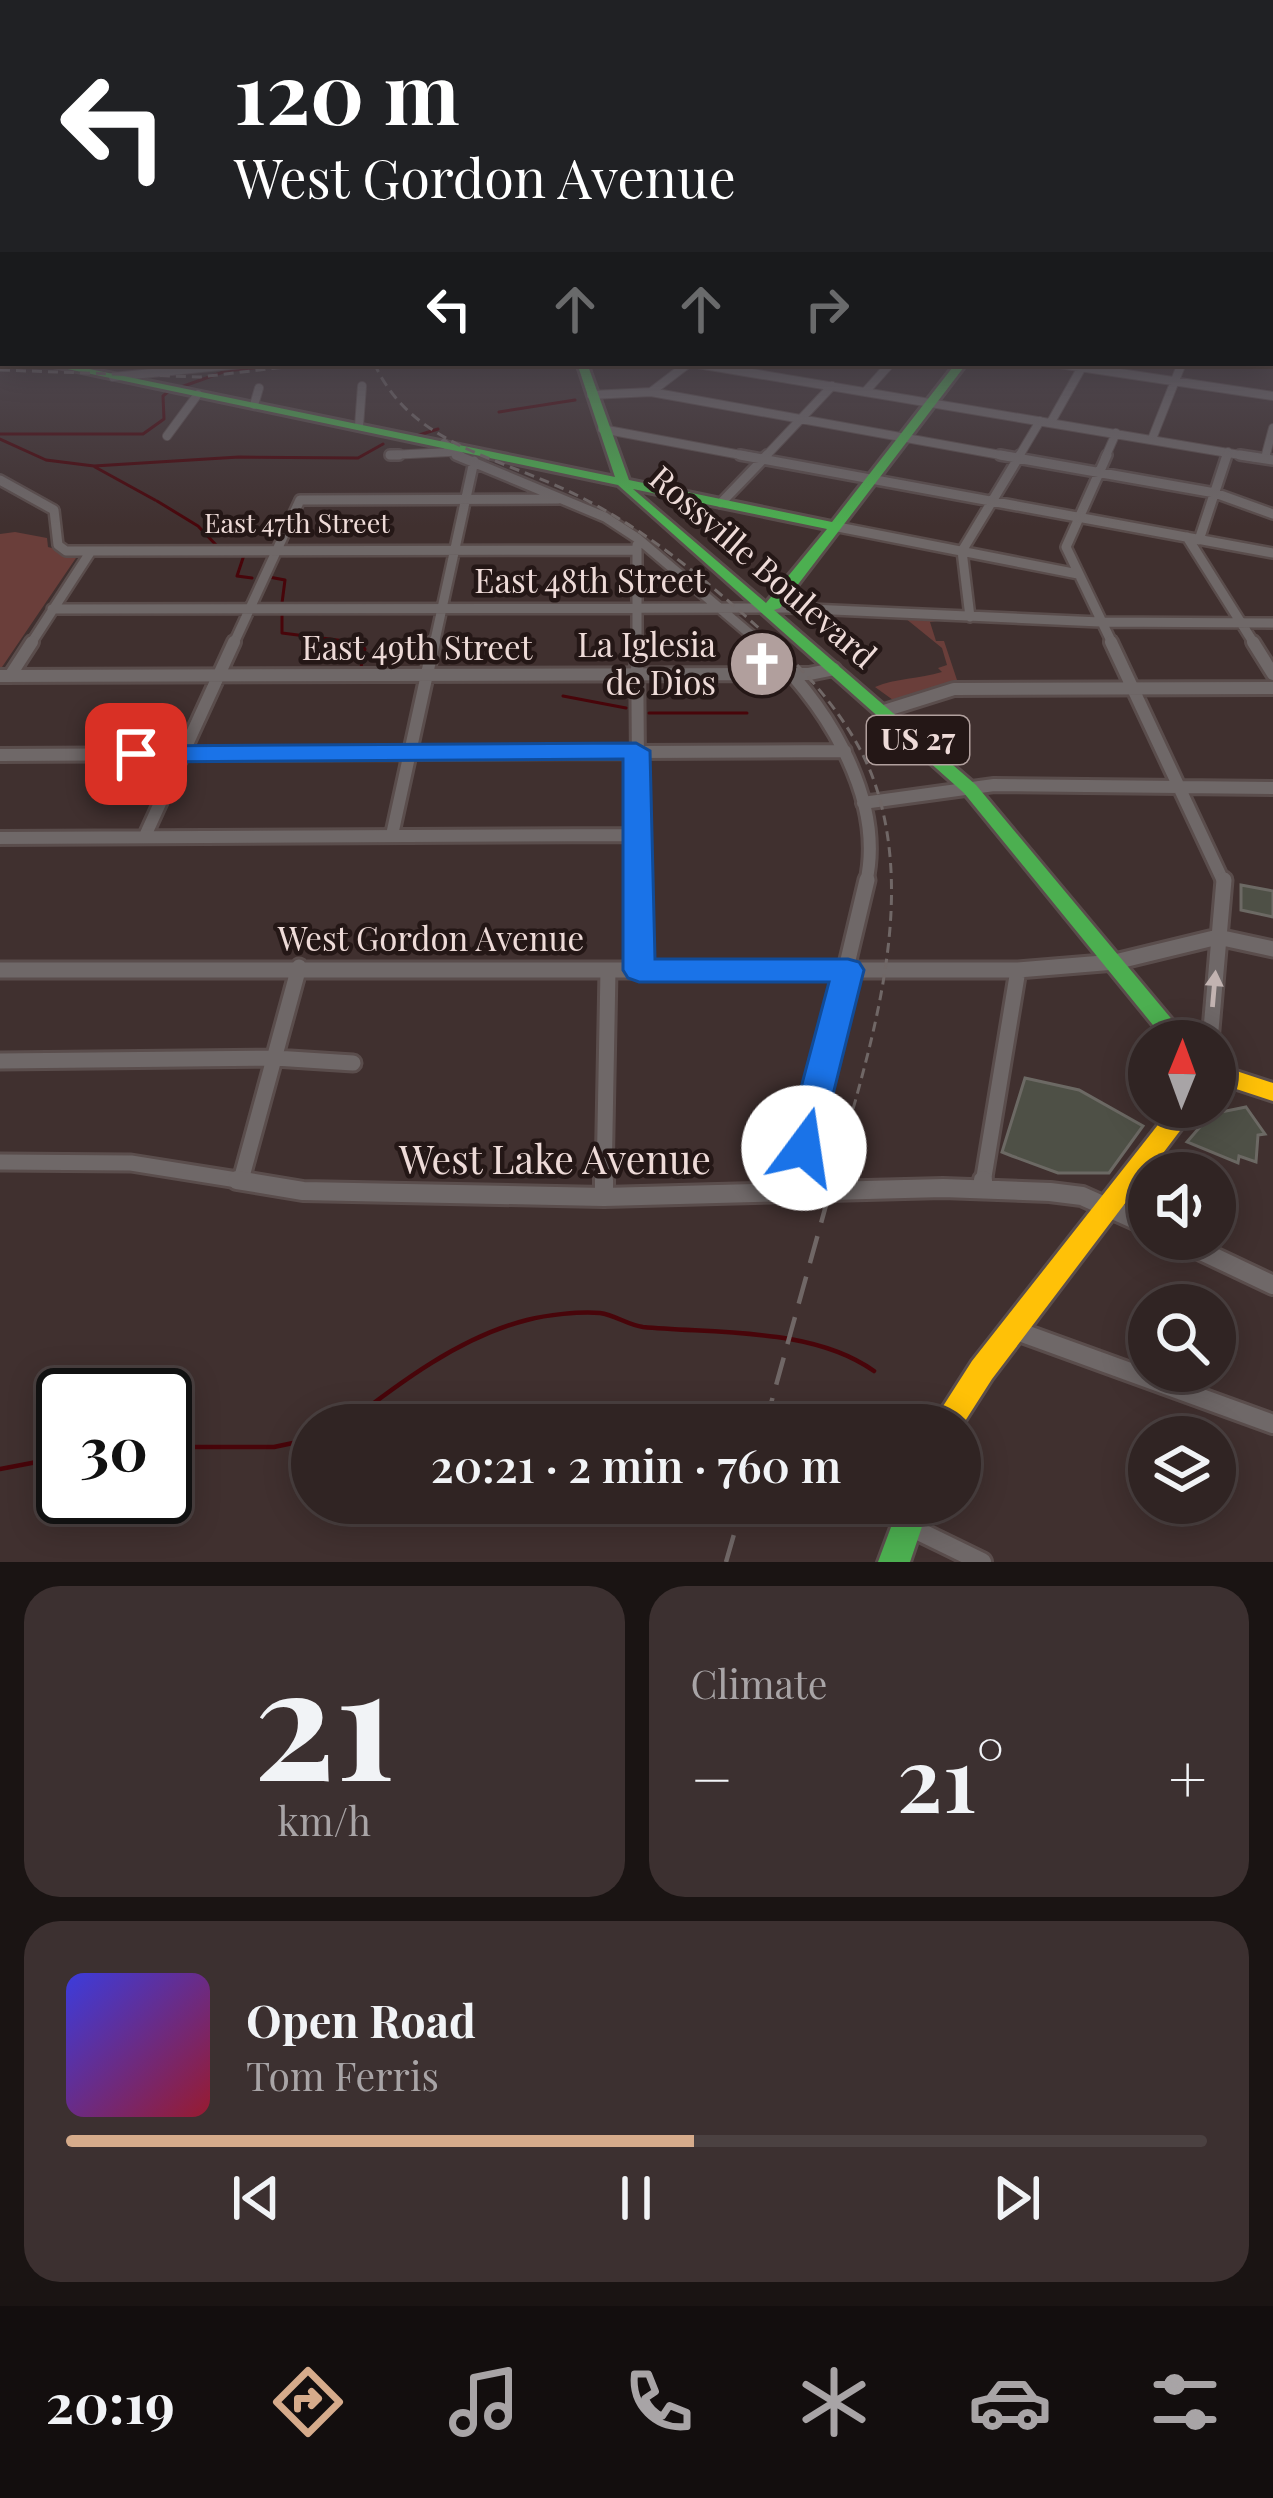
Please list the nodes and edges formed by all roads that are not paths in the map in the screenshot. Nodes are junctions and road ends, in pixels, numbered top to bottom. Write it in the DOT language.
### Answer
graph roads {
  1 [pos="132,381"];
  2 [pos="587,381"];
  3 [pos="666,381"];
  4 [pos="802,381"];
  5 [pos="875,381"];
  6 [pos="949,381"];
  7 [pos="1073,381"];
  8 [pos="1168,381"];
  9 [pos="1175,382"];
  10 [pos="362,386"];
  11 [pos="832,386"];
  12 [pos="651,392"];
  13 [pos="865,392"];
  14 [pos="198,394"];
  15 [pos="591,395"];
  16 [pos="1273,396"];
  17 [pos="933,403"];
  18 [pos="800,419"];
  19 [pos="1046,422"];
  20 [pos="359,426"];
  21 [pos="1273,428"];
  22 [pos="602,429"];
  23 [pos="1116,433"];
  24 [pos="167,436"];
  25 [pos="905,438"];
  26 [pos="1152,439"];
  27 [pos="447,447"];
  28 [pos="1228,452"];
  29 [pos="390,454"];
  30 [pos="1018,458"];
  31 [pos="763,459"];
  32 [pos="1269,459"];
  33 [pos="474,460"];
  34 [pos="1100,472"];
  35 [pos="619,480"];
  36 [pos="874,480"];
  37 [pos="0,481"];
  38 [pos="1215,493"];
  39 [pos="565,499"];
  40 [pos="466,500"];
  41 [pos="992,502"];
  42 [pos="721,503"];
  43 [pos="1273,514"];
  44 [pos="1078,518"];
  45 [pos="838,526"];
  46 [pos="1193,538"];
  47 [pos="637,544"];
  48 [pos="274,550"];
  49 [pos="455,550"];
  50 [pos="91,551"];
  51 [pos="962,551"];
  52 [pos="1273,554"];
  53 [pos="1078,574"];
  54 [pos="442,608"];
  55 [pos="636,608"];
  56 [pos="723,608"];
  57 [pos="764,608"];
  58 [pos="52,609"];
  59 [pos="248,609"];
  60 [pos="970,616"];
  61 [pos="1100,622"];
  62 [pos="1238,622"];
  63 [pos="1273,622"];
  64 [pos="834,669"];
  65 [pos="794,672"];
  66 [pos="637,674"];
  67 [pos="1273,674"];
  68 [pos="218,675"];
  69 [pos="428,675"];
  70 [pos="5,676"];
  71 [pos="1131,687"];
  72 [pos="1273,688"];
  73 [pos="884,711"];
  74 [pos="636,751"];
  75 [pos="844,751"];
  76 [pos="410,752"];
  77 [pos="181,754"];
  78 [pos="0,755"];
  79 [pos="1180,787"];
  80 [pos="1273,788"];
  81 [pos="970,789"];
  82 [pos="863,803"];
  83 [pos="392,835"];
  84 [pos="638,835"];
  85 [pos="145,836"];
  86 [pos="0,838"];
  87 [pos="1218,937"];
  88 [pos="1273,949"];
  89 [pos="1115,962"];
  90 [pos="299,967"];
  91 [pos="0,970"];
  92 [pos="608,970"];
  93 [pos="639,970"];
  94 [pos="848,970"];
  95 [pos="1018,970"];
  96 [pos="1163,1020"];
  97 [pos="1212,1020"];
  98 [pos="275,1058"];
  99 [pos="0,1061"];
  100 [pos="353,1063"];
  101 [pos="1236,1079"];
  102 [pos="1273,1092"];
  103 [pos="1170,1128"];
  104 [pos="0,1162"];
  105 [pos="241,1180"];
  106 [pos="982,1189"];
  107 [pos="793,1193"];
  108 [pos="604,1197"];
  109 [pos="1110,1207"];
  110 [pos="1128,1216"];
  111 [pos="1220,1260"];
  112 [pos="1273,1285"];
  113 [pos="1013,1330"];
  114 [pos="961,1404"];
  115 [pos="1273,1424"];
  116 [pos="907,1526"];
  117 [pos="894,1562"];
  118 [pos="982,1562"];
  1 -- 14 [label="main road"];
  2 -- 15 [label="main road, Rossville Boulevard"];
  3 -- 12 [label="street"];
  4 -- 11 [label="street"];
  5 -- 13 [label="street"];
  6 -- 17 [label="main road"];
  7 -- 19 [label="street"];
  8 -- 9 [label="street"];
  9 -- 16 [label="street"];
  9 -- 26 [label="street"];
  10 -- 20 [label="street"];
  11 -- 13 [label="street"];
  11 -- 18 [label="street"];
  12 -- 15 [label="street"];
  12 -- 18 [label="street"];
  13 -- 17 [label="street"];
  14 -- 20 [label="main road"];
  14 -- 24 [label="street"];
  15 -- 22 [label="main road, Rossville Boulevard"];
  17 -- 19 [label="street"];
  17 -- 25 [label="main road"];
  18 -- 25 [label="street"];
  18 -- 31 [label="street"];
  19 -- 23 [label="street"];
  19 -- 30 [label="street"];
  20 -- 27 [label="main road"];
  21 -- 32 [label="street"];
  22 -- 31 [label="street"];
  22 -- 35 [label="main road, Rossville Boulevard"];
  23 -- 26 [label="street"];
  23 -- 34 [label="street"];
  25 -- 30 [label="street"];
  25 -- 36 [label="main road"];
  26 -- 28 [label="street"];
  27 -- 29 [label="street"];
  27 -- 33 [label="street"];
  27 -- 35 [label="main road"];
  28 -- 32 [label="street"];
  28 -- 38 [label="street"];
  30 -- 34 [label="street"];
  30 -- 41 [label="street"];
  31 -- 36 [label="street"];
  31 -- 42 [label="street"];
  33 -- 39 [label="street"];
  33 -- 40 [label="street"];
  34 -- 38 [label="street"];
  34 -- 44 [label="street"];
  35 -- 42 [label="main road"];
  35 -- 57 [label="main road, Rossville Boulevard / US 27"];
  36 -- 41 [label="street"];
  36 -- 45 [label="main road"];
  37 -- 50 [label="street"];
  38 -- 43 [label="street"];
  38 -- 46 [label="street"];
  39 -- 40 [label="street"];
  39 -- 47 [label="street"];
  40 -- 48 [label="street"];
  40 -- 49 [label="street"];
  41 -- 44 [label="street"];
  41 -- 51 [label="street"];
  42 -- 45 [label="main road"];
  44 -- 46 [label="street"];
  44 -- 53 [label="street"];
  45 -- 51 [label="street"];
  45 -- 57 [label="main road"];
  46 -- 52 [label="street"];
  46 -- 62 [label="street"];
  47 -- 49 [label="street, East 47th Street"];
  47 -- 55 [label="street"];
  47 -- 56 [label="street"];
  48 -- 49 [label="street, East 47th Street"];
  48 -- 50 [label="street, East 47th Street"];
  48 -- 59 [label="street"];
  49 -- 54 [label="street"];
  50 -- 58 [label="street"];
  51 -- 53 [label="street"];
  51 -- 60 [label="street"];
  53 -- 61 [label="street"];
  54 -- 55 [label="street, East 48th Street"];
  54 -- 59 [label="street, East 48th Street"];
  54 -- 69 [label="street"];
  55 -- 56 [label="street, East 48th Street"];
  55 -- 66 [label="street"];
  56 -- 57 [label="street, East 48th Street"];
  56 -- 65 [label="street"];
  57 -- 60 [label="street, East 48th Street"];
  57 -- 64 [label="main road, Rossville Boulevard / US 27"];
  58 -- 59 [label="street, East 48th Street"];
  58 -- 70 [label="street"];
  59 -- 68 [label="street"];
  60 -- 61 [label="street, East 48th Street"];
  61 -- 62 [label="street, East 48th Street"];
  61 -- 71 [label="street"];
  62 -- 63 [label="street, East 48th Street"];
  62 -- 67 [label="street"];
  64 -- 65 [label="street, East 49th Street"];
  64 -- 73 [label="main road, Rossville Boulevard / US 27"];
  65 -- 66 [label="street, East 49th Street"];
  65 -- 75 [label="street"];
  66 -- 69 [label="street, East 49th Street"];
  66 -- 74 [label="street"];
  68 -- 69 [label="street, East 49th Street"];
  68 -- 70 [label="street, East 49th Street"];
  68 -- 77 [label="street"];
  69 -- 76 [label="street"];
  71 -- 72 [label="street"];
  71 -- 73 [label="street"];
  71 -- 79 [label="street"];
  73 -- 81 [label="main road, Rossville Boulevard / US 27"];
  74 -- 75 [label="street"];
  74 -- 76 [label="street"];
  74 -- 84 [label="street"];
  75 -- 82 [label="street"];
  76 -- 77 [label="street"];
  76 -- 83 [label="street"];
  77 -- 78 [label="street"];
  77 -- 85 [label="street"];
  79 -- 80 [label="street"];
  79 -- 81 [label="street"];
  79 -- 87 [label="street"];
  81 -- 82 [label="street"];
  81 -- 89 [label="main road, Rossville Boulevard / US 27"];
  82 -- 94 [label="street"];
  83 -- 84 [label="street"];
  83 -- 85 [label="street"];
  84 -- 93 [label="street"];
  85 -- 86 [label="street"];
  87 -- 88 [label="street"];
  87 -- 89 [label="street, West Gordon Avenue"];
  97 -- 87 [label="street, one-way"];
  89 -- 95 [label="street, West Gordon Avenue"];
  89 -- 96 [label="main road, US 27"];
  90 -- 91 [label="street, West Gordon Avenue"];
  90 -- 92 [label="street, West Gordon Avenue"];
  90 -- 98 [label="street"];
  92 -- 93 [label="street, West Gordon Avenue"];
  92 -- 108 [label="street"];
  93 -- 94 [label="street, West Gordon Avenue"];
  94 -- 95 [label="street, West Gordon Avenue"];
  94 -- 107 [label="street"];
  95 -- 106 [label="street"];
  98 -- 99 [label="street"];
  98 -- 100 [label="street"];
  98 -- 105 [label="street"];
  101 -- 102 [label="main road"];
  103 -- 109 [label="main road"];
  104 -- 105 [label="street, West Lake Avenue"];
  105 -- 108 [label="street, West Lake Avenue"];
  106 -- 107 [label="street, West Lake Avenue"];
  106 -- 109 [label="street, West Lake Avenue"];
  107 -- 108 [label="street, West Lake Avenue"];
  109 -- 110 [label="street, West Lake Avenue"];
  109 -- 113 [label="main road"];
  111 -- 112 [label="street"];
  113 -- 114 [label="main road"];
  113 -- 115 [label="street"];
  116 -- 117 [label="main road"];
  116 -- 118 [label="street"];
}
